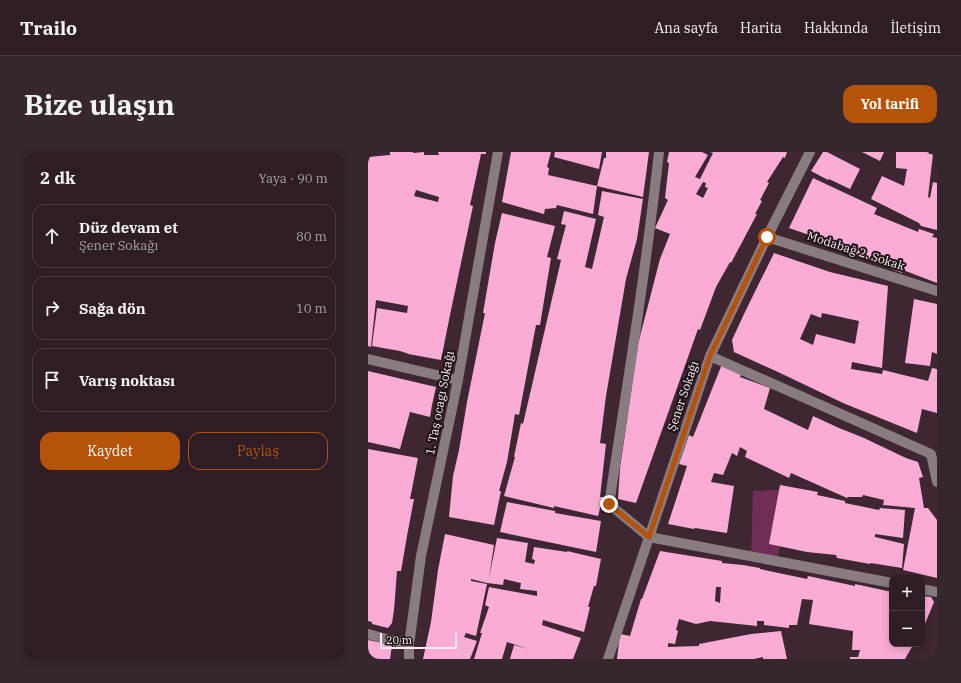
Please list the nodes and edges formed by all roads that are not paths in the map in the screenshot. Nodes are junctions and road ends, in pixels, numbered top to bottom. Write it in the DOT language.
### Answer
graph roads {
  1 [pos="498,152"];
  2 [pos="659,152"];
  3 [pos="810,152"];
  4 [pos="767,237"];
  5 [pos="937,291"];
  6 [pos="710,356"];
  7 [pos="368,359"];
  8 [pos="458,380"];
  9 [pos="937,482"];
  10 [pos="649,537"];
  11 [pos="889,582"];
  12 [pos="925,590"];
  13 [pos="937,592"];
  14 [pos="368,634"];
  15 [pos="409,645"];
  16 [pos="409,659"];
  17 [pos="608,659"];
  1 -- 8 [label="street, 1. Taş ocagı Sokağı"];
  2 -- 10 [label="street"];
  3 -- 4 [label="street, Şener Sokağı"];
  4 -- 5 [label="street, Modabağ 2. Sokak"];
  4 -- 6 [label="street, Şener Sokağı"];
  6 -- 9 [label="street"];
  6 -- 10 [label="street, Şener Sokağı"];
  7 -- 8 [label="street"];
  8 -- 15 [label="street, 1. Taş ocagı Sokağı"];
  10 -- 11 [label="street"];
  10 -- 17 [label="street, Şener Sokağı"];
  12 -- 13 [label="street"];
  14 -- 15 [label="street"];
  15 -- 16 [label="street, 1. Taş ocagı Sokağı"];
}
